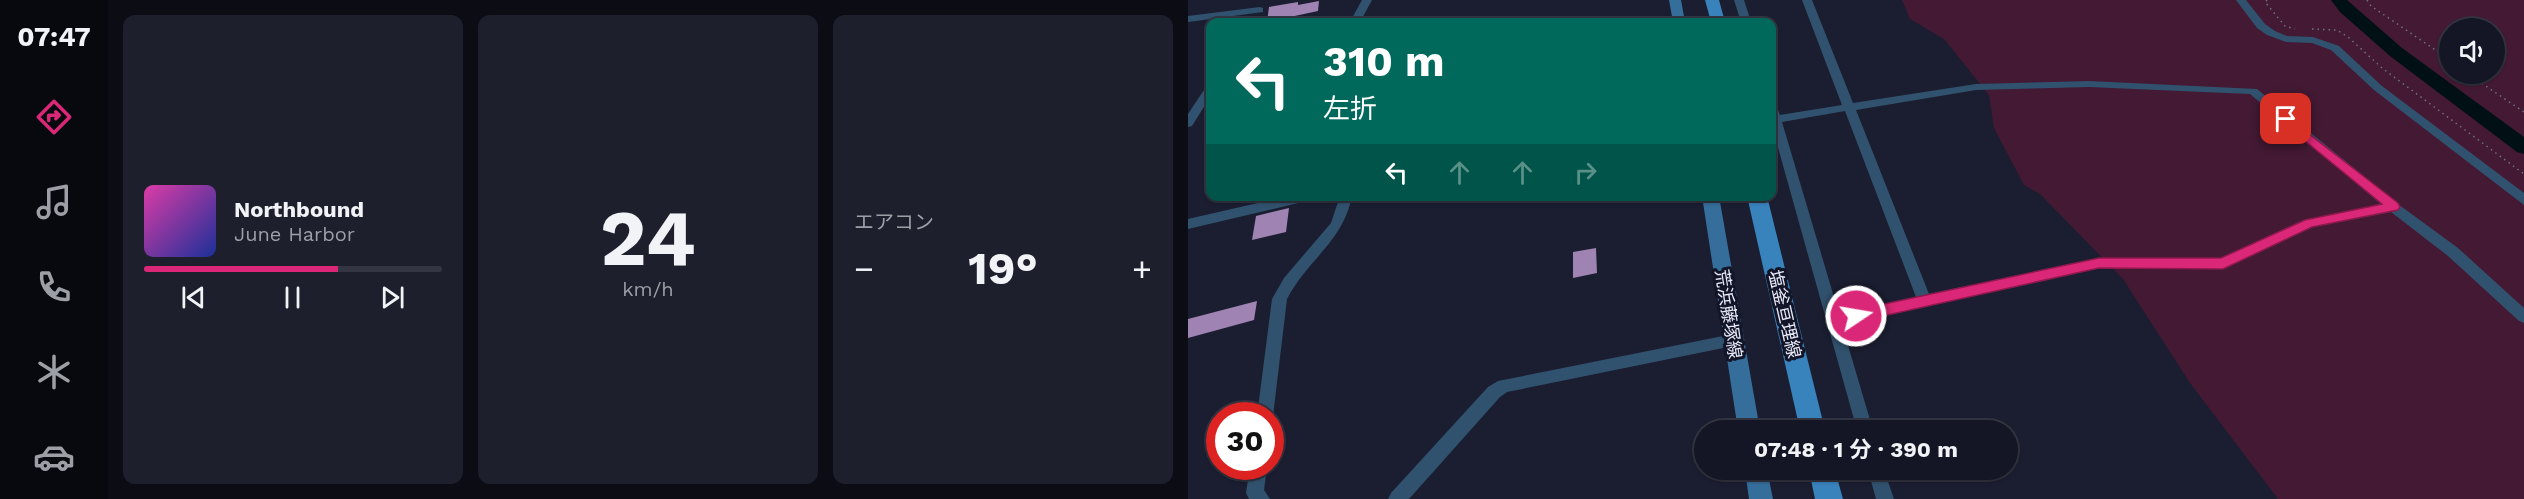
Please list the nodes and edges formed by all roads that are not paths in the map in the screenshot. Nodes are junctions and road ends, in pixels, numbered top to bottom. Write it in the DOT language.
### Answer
graph roads {
  1 [pos="1266,0"];
  2 [pos="1367,0"];
  3 [pos="1675,0"];
  4 [pos="1713,0"];
  5 [pos="1739,0"];
  6 [pos="1807,0"];
  7 [pos="2241,0"];
  8 [pos="1260,10"];
  9 [pos="1255,18"];
  10 [pos="1357,18"];
  11 [pos="1678,18"];
  12 [pos="1717,18"];
  13 [pos="1745,18"];
  14 [pos="1188,19"];
  15 [pos="1206,95"];
  16 [pos="1849,108"];
  17 [pos="1776,114"];
  18 [pos="1188,123"];
  19 [pos="1776,124"];
  20 [pos="2524,200"];
  21 [pos="1289,201"];
  22 [pos="1346,201"];
  23 [pos="1711,201"];
  24 [pos="1758,201"];
  25 [pos="2393,207"];
  26 [pos="1188,224"];
  27 [pos="1926,300"];
  28 [pos="2524,317"];
  29 [pos="1833,321"];
  30 [pos="1733,340"];
  31 [pos="1267,402"];
  32 [pos="1747,420"];
  33 [pos="1811,420"];
  34 [pos="1862,420"];
  35 [pos="1257,480"];
  36 [pos="1758,480"];
  37 [pos="1824,480"];
  38 [pos="1879,480"];
  39 [pos="1262,499"];
  40 [pos="1397,499"];
  41 [pos="1761,499"];
  42 [pos="1829,499"];
  43 [pos="1885,499"];
  1 -- 8 [label="street"];
  2 -- 10 [label="street"];
  3 -- 11 [label="street"];
  4 -- 12 [label="main road"];
  5 -- 13 [label="street"];
  6 -- 16 [label="street"];
  7 -- 20 [label="street"];
  8 -- 9 [label="street"];
  8 -- 14 [label="street"];
  15 -- 18 [label="street"];
  16 -- 17 [label="street"];
  16 -- 25 [label="street"];
  16 -- 27 [label="street"];
  19 -- 29 [label="street"];
  21 -- 26 [label="street"];
  22 -- 31 [label="street"];
  23 -- 30 [label="street, 荒浜藤塚線"];
  24 -- 33 [label="main road, 塩釜亘理線"];
  25 -- 27 [label="street"];
  25 -- 28 [label="street"];
  27 -- 29 [label="street"];
  29 -- 34 [label="street"];
  30 -- 32 [label="street, 荒浜藤塚線"];
  30 -- 40 [label="street"];
  35 -- 39 [label="street"];
  36 -- 41 [label="street"];
  37 -- 42 [label="main road"];
  38 -- 43 [label="street"];
}
